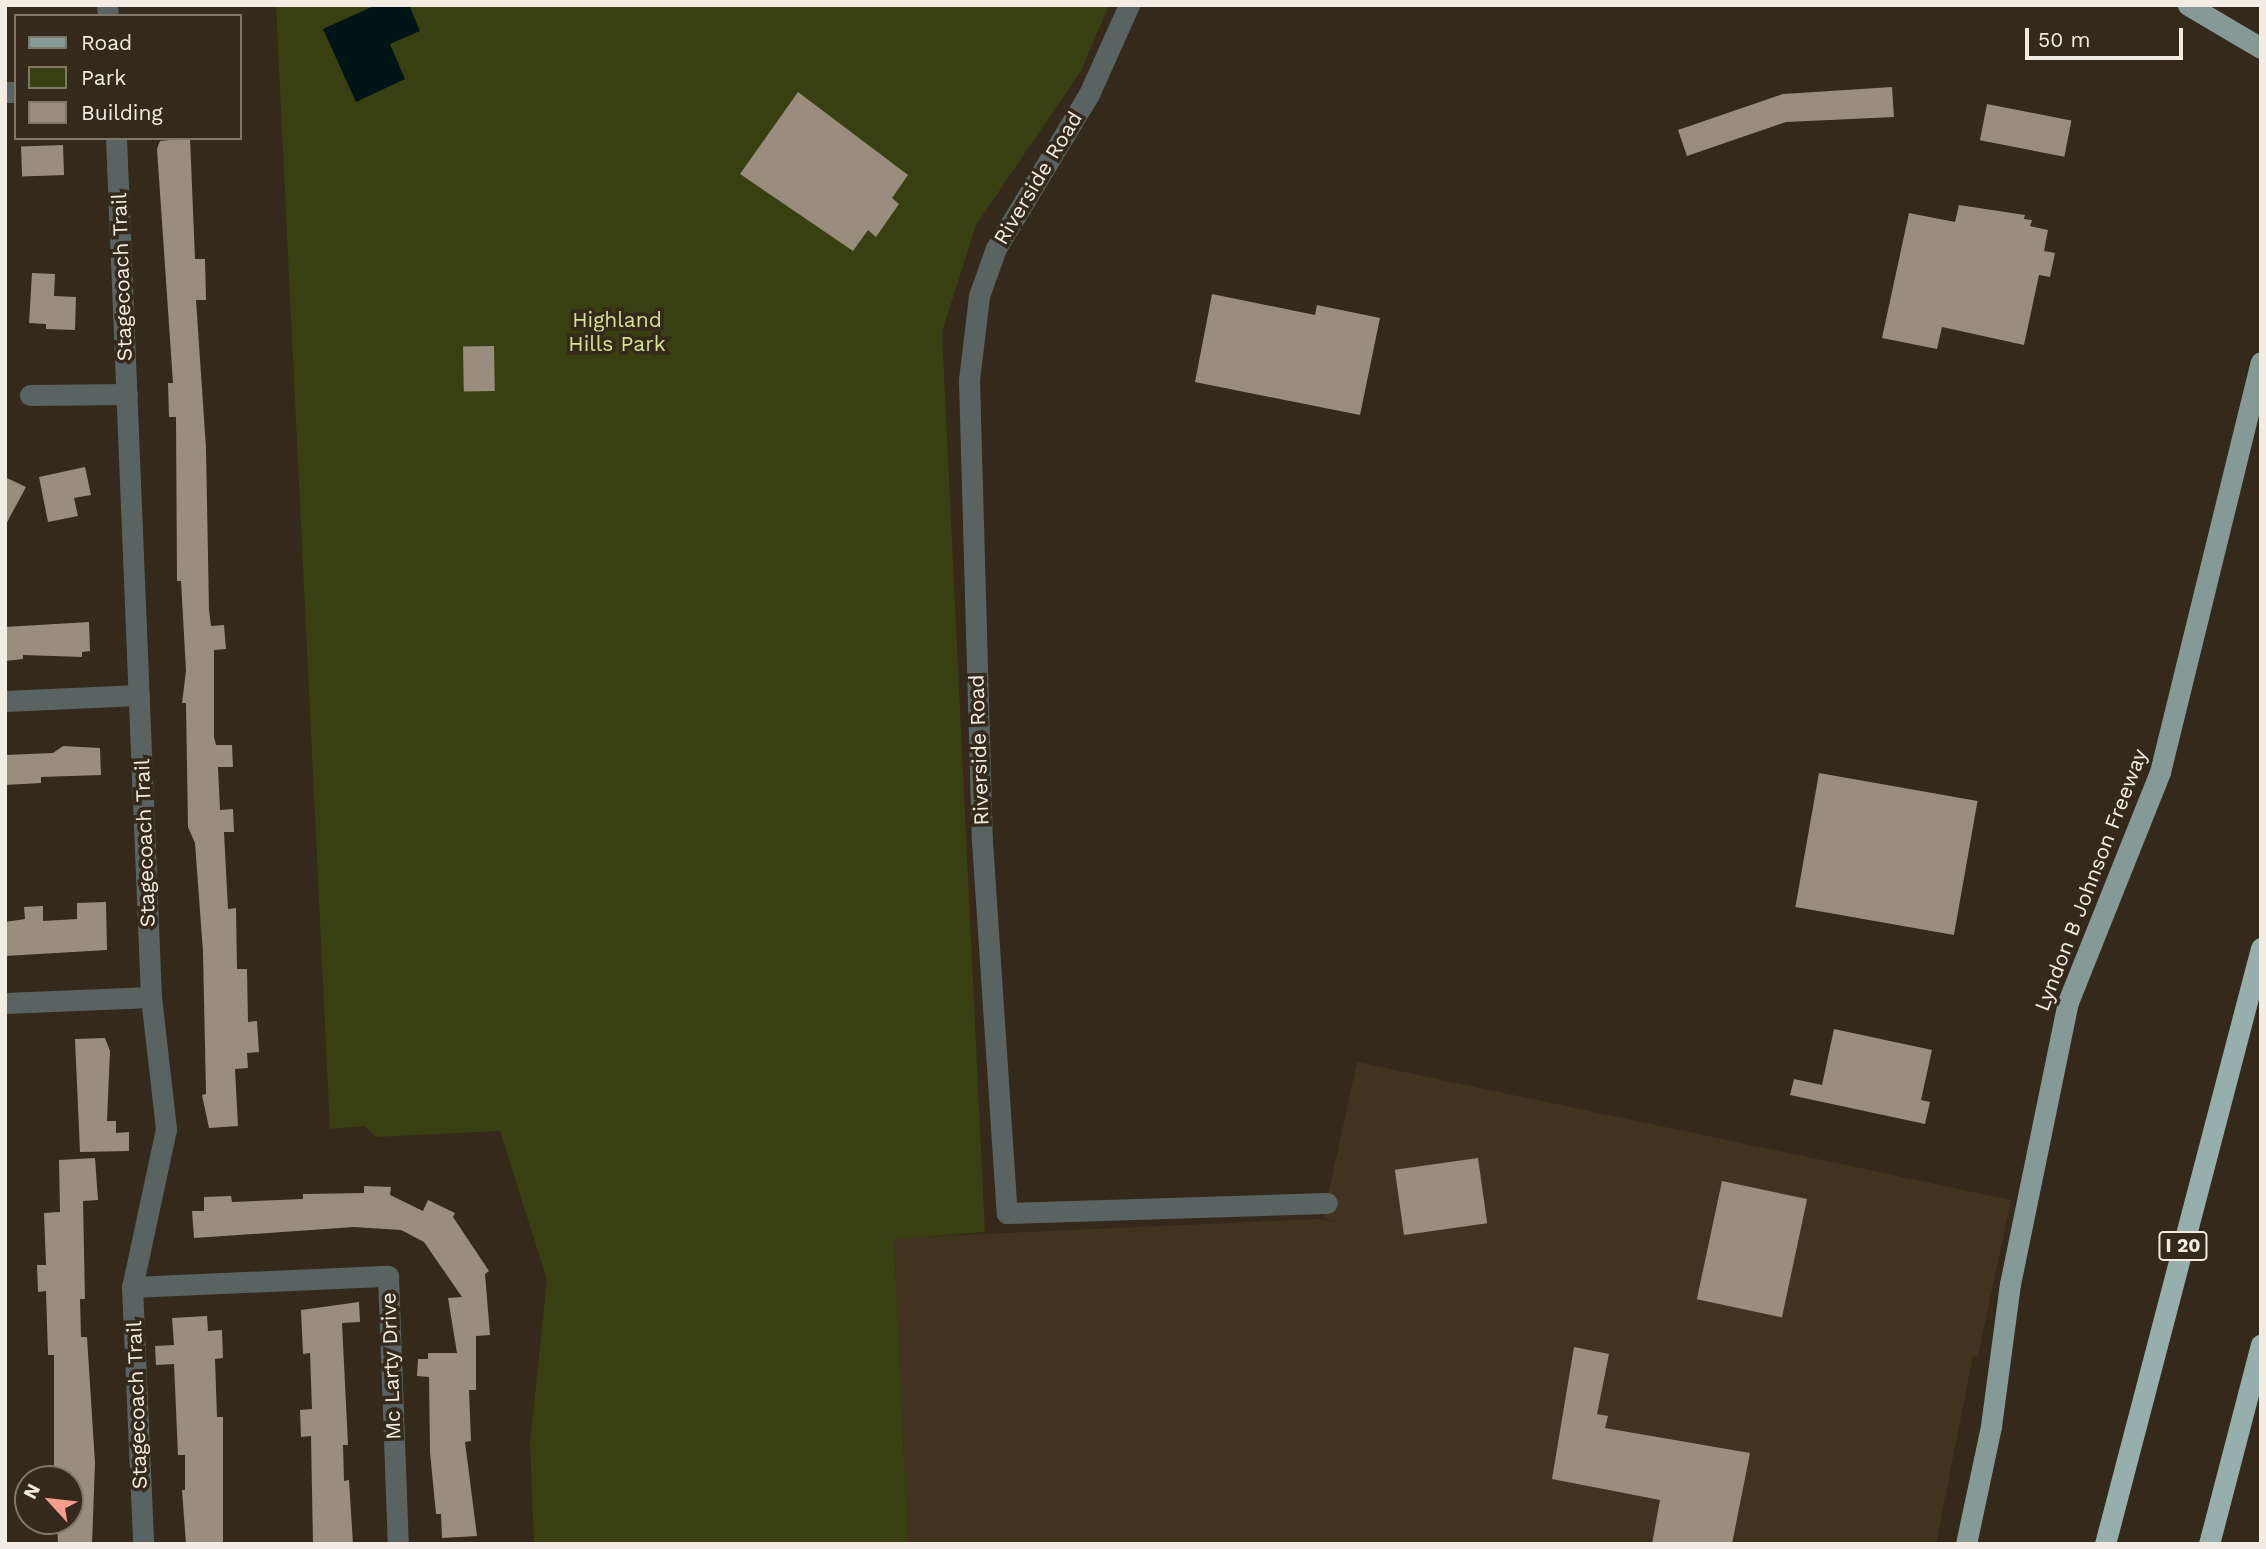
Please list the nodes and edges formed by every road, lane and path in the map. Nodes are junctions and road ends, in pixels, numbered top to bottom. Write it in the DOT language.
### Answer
graph roads {
  1 [pos="1129,5"];
  2 [pos="2188,5"];
  3 [pos="2261,48"];
  4 [pos="116,140"];
  5 [pos="2261,362"];
  6 [pos="127,394"];
  7 [pos="30,395"];
  8 [pos="139,695"];
  9 [pos="5,701"];
  10 [pos="2261,948"];
  11 [pos="151,996"];
  12 [pos="5,1003"];
  13 [pos="1327,1203"];
  14 [pos="132,1287"];
  15 [pos="2261,1345"];
  16 [pos="143,1544"];
  17 [pos="398,1544"];
  18 [pos="1966,1544"];
  19 [pos="2105,1544"];
  20 [pos="2208,1544"];
  1 -- 13 [label="street, Riverside Road"];
  2 -- 3 [label="main road"];
  4 -- 6 [label="street, Stagecoach Trail"];
  5 -- 18 [label="main road, Lyndon B Johnson Freeway"];
  6 -- 7 [label="street"];
  6 -- 8 [label="street, Stagecoach Trail"];
  8 -- 9 [label="street"];
  8 -- 11 [label="street, Stagecoach Trail"];
  10 -- 19 [label="highway, I 20"];
  11 -- 12 [label="street"];
  11 -- 14 [label="street, Stagecoach Trail"];
  14 -- 16 [label="street, Stagecoach Trail"];
  14 -- 17 [label="street, Mc Larty Drive"];
  15 -- 20 [label="highway"];
}
